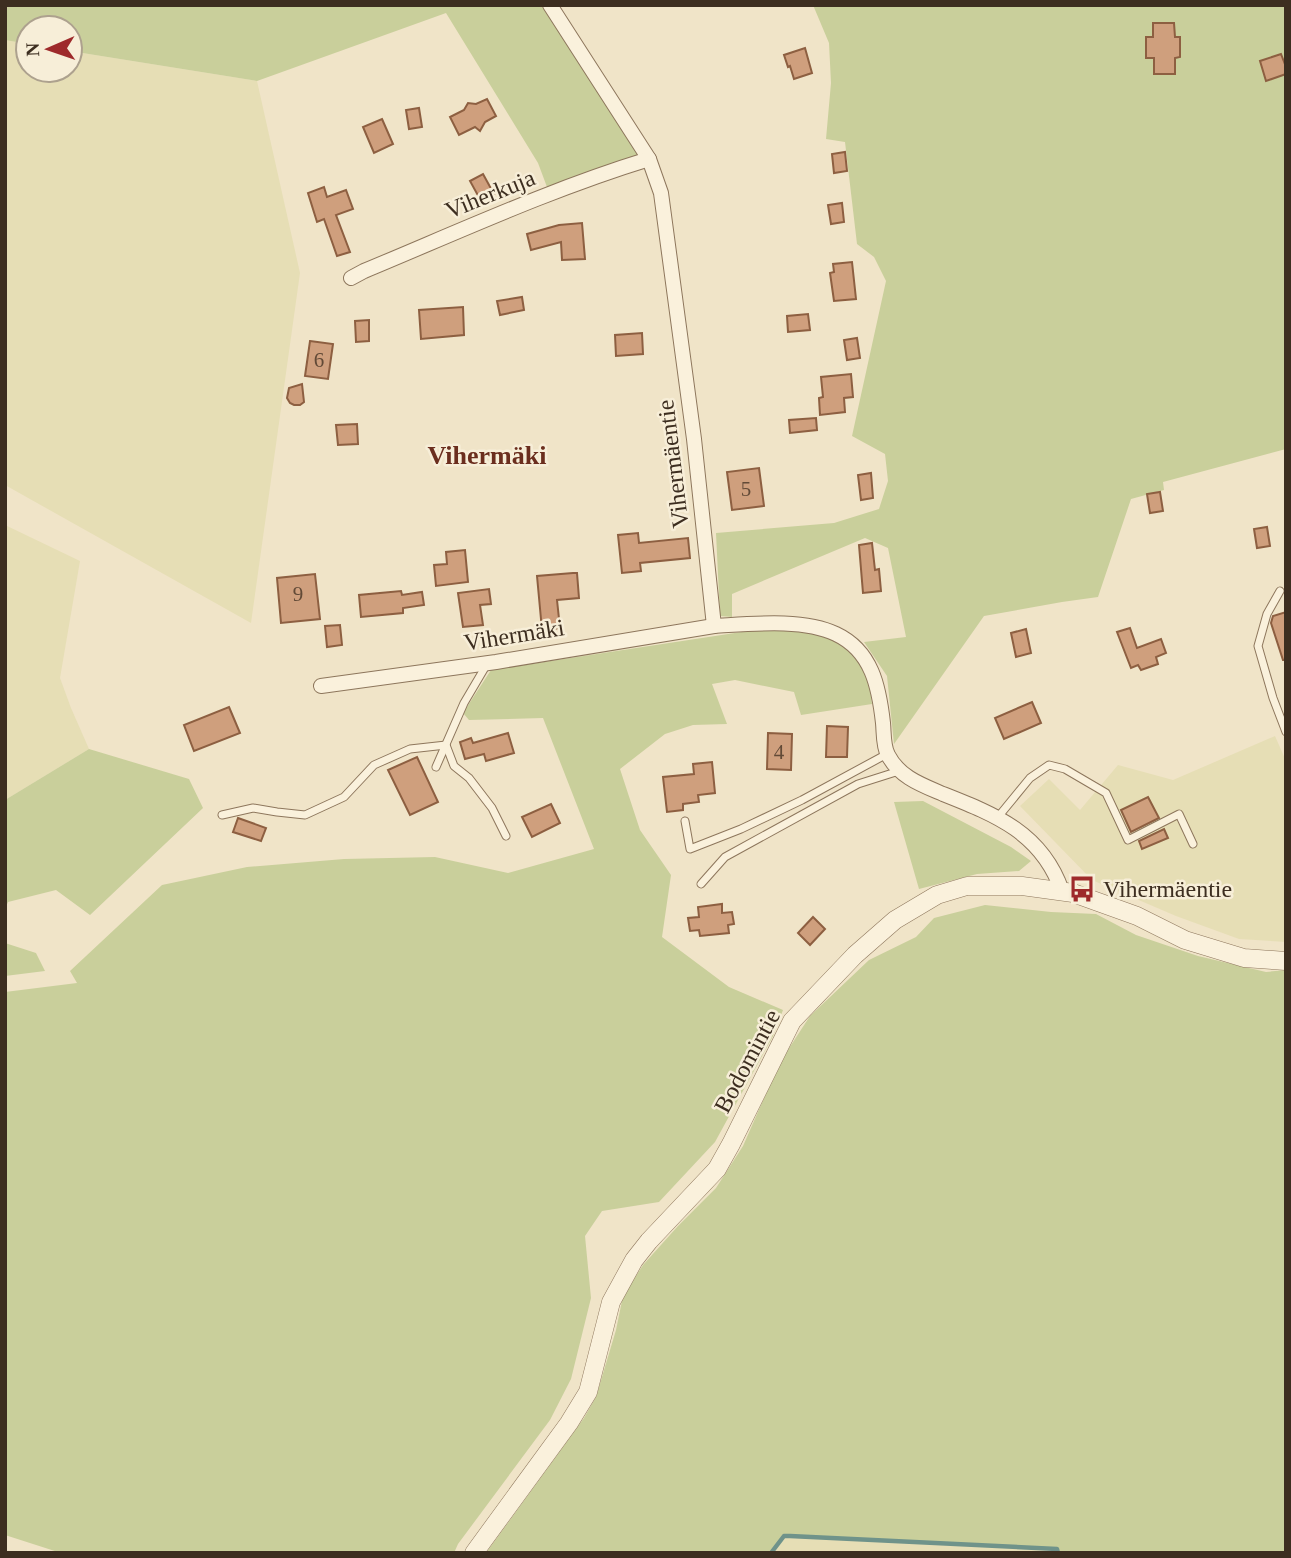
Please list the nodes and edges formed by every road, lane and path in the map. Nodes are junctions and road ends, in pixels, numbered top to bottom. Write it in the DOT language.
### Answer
graph roads {
  1 [pos="550,5"];
  2 [pos="649,159"];
  3 [pos="351,278"];
  4 [pos="1280,591"];
  5 [pos="714,626"];
  6 [pos="488,663"];
  7 [pos="321,686"];
  8 [pos="1286,732"];
  9 [pos="446,745"];
  10 [pos="887,754"];
  11 [pos="436,767"];
  12 [pos="901,771"];
  13 [pos="222,815"];
  14 [pos="998,817"];
  15 [pos="685,821"];
  16 [pos="506,836"];
  17 [pos="1193,844"];
  18 [pos="701,884"];
  19 [pos="1062,891"];
  20 [pos="1286,961"];
  21 [pos="474,1553"];
  1 -- 2 [label="street, Vihermäentie"];
  2 -- 3 [label="street, Viherkuja"];
  2 -- 5 [label="street, Vihermäentie"];
  4 -- 8 [label="lane"];
  5 -- 6 [label="street, Vihermäki"];
  5 -- 10 [label="street"];
  6 -- 7 [label="street, Vihermäki"];
  6 -- 9 [label="lane"];
  9 -- 11 [label="lane"];
  9 -- 13 [label="lane"];
  9 -- 16 [label="lane"];
  10 -- 12 [label="street"];
  10 -- 15 [label="lane"];
  12 -- 14 [label="street"];
  12 -- 18 [label="lane"];
  14 -- 17 [label="lane"];
  14 -- 19 [label="street"];
  19 -- 20 [label="street, Bodomintie"];
  19 -- 21 [label="street, Bodomintie"];
}
